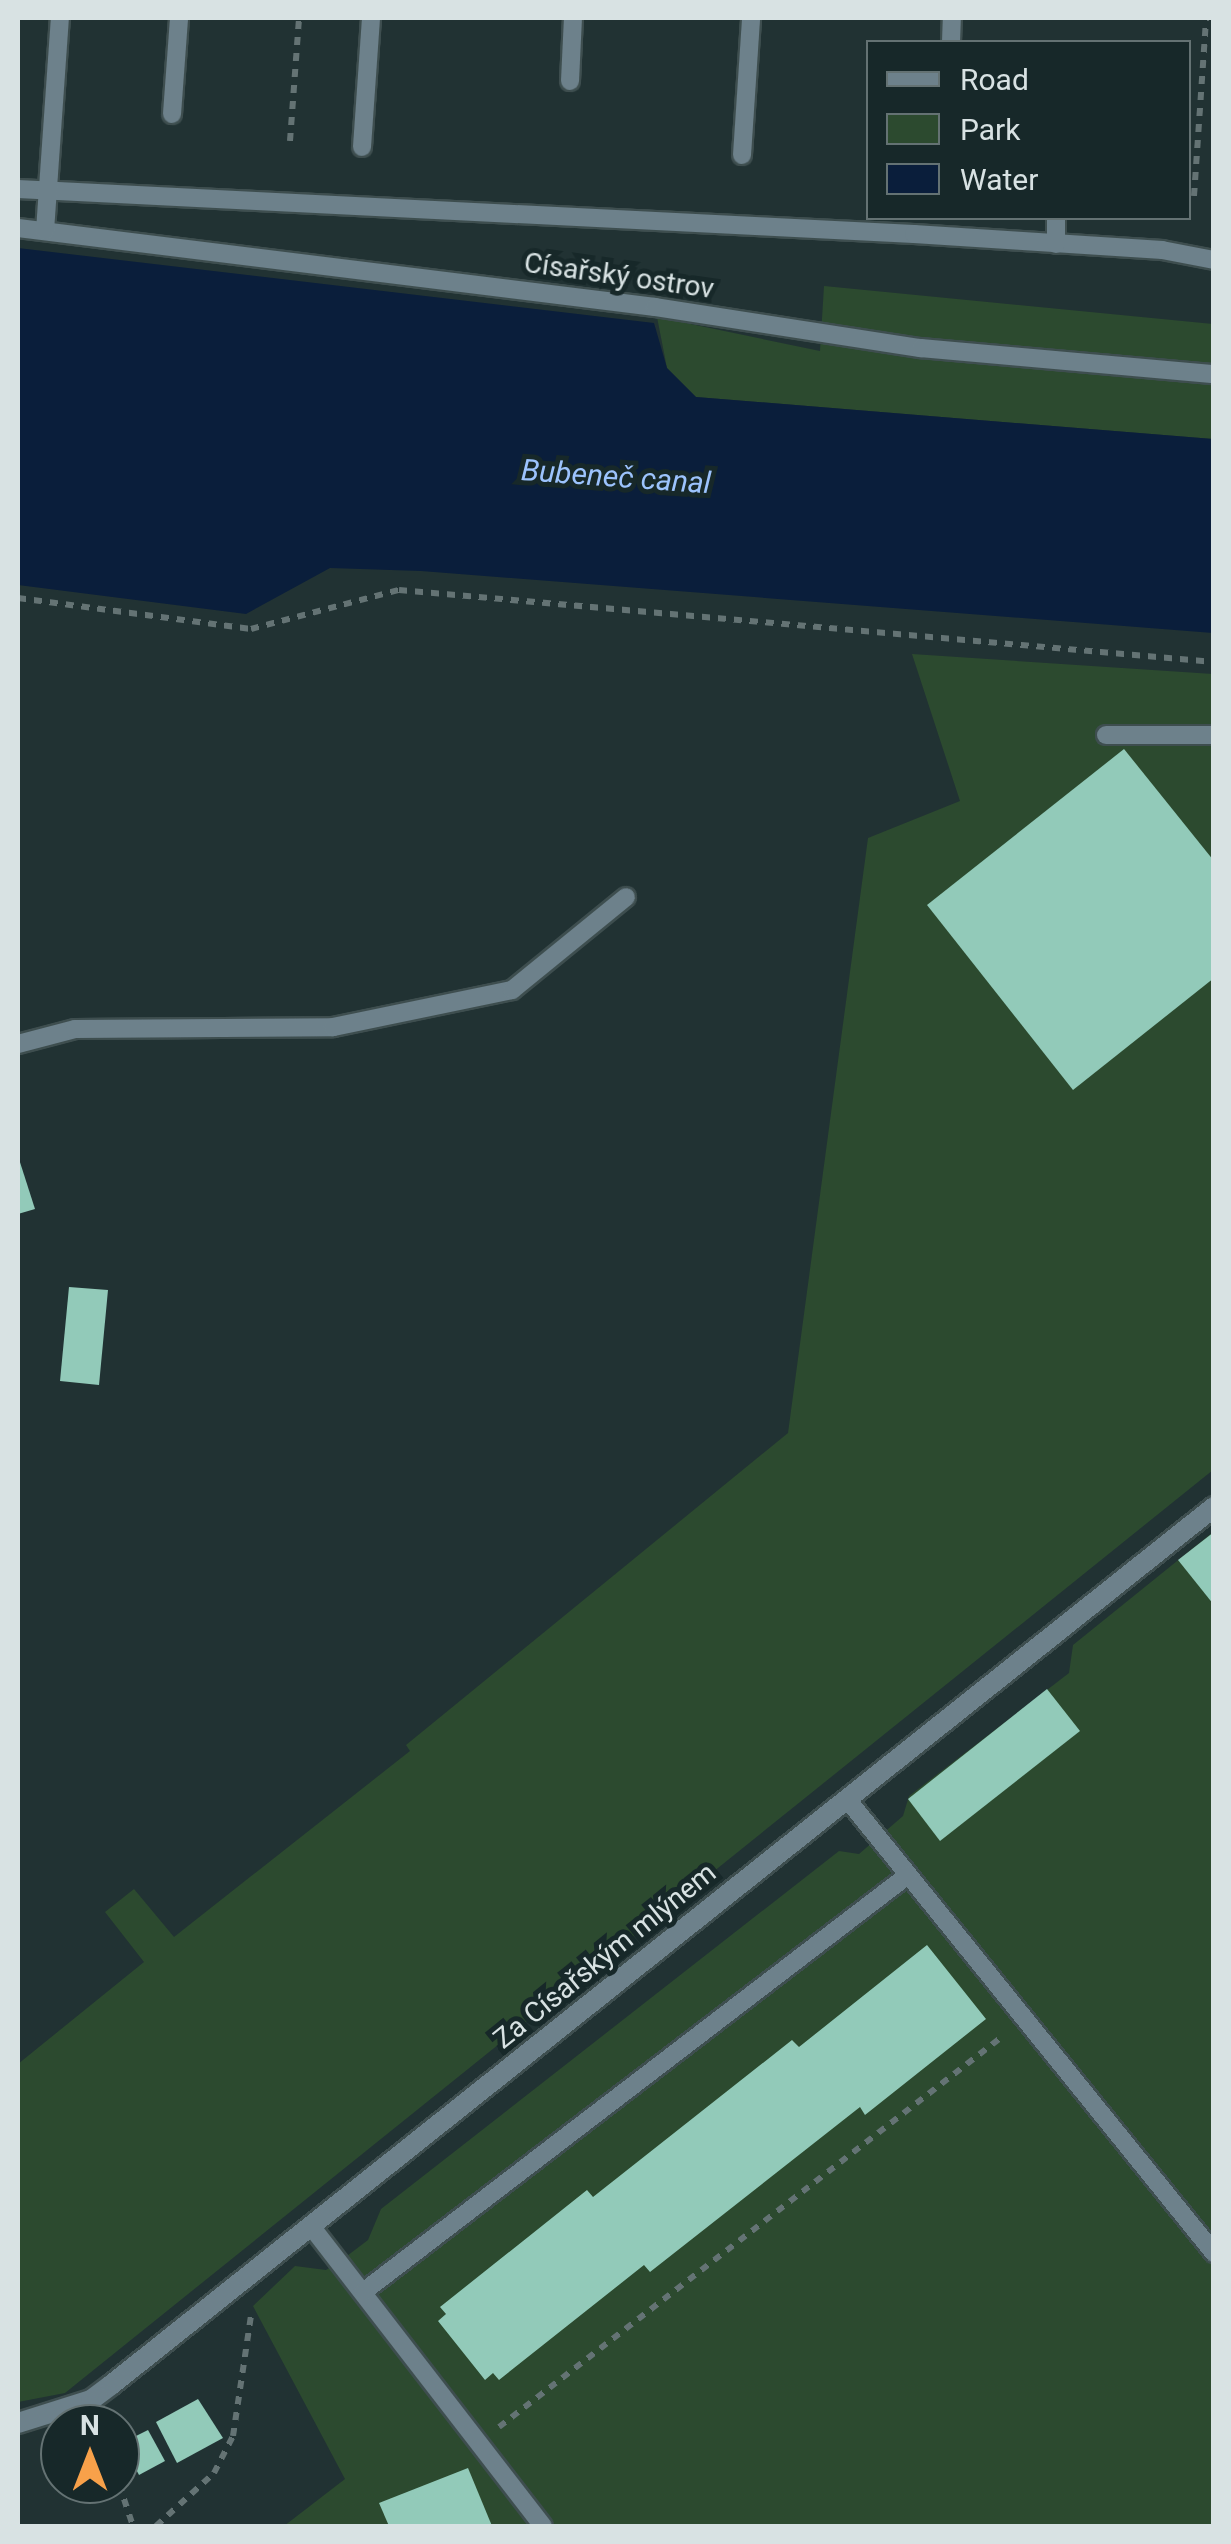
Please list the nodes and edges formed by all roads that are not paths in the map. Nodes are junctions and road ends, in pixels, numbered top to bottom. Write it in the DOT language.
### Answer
graph roads {
  1 [pos="60,18"];
  2 [pos="179,18"];
  3 [pos="371,18"];
  4 [pos="573,18"];
  5 [pos="751,18"];
  6 [pos="570,81"];
  7 [pos="172,114"];
  8 [pos="362,146"];
  9 [pos="742,155"];
  10 [pos="18,190"];
  11 [pos="48,193"];
  12 [pos="1056,220"];
  13 [pos="18,228"];
  14 [pos="45,231"];
  15 [pos="1056,244"];
  16 [pos="1214,260"];
  17 [pos="1214,374"];
  18 [pos="1106,735"];
  19 [pos="1214,735"];
  20 [pos="626,897"];
  21 [pos="18,1044"];
  22 [pos="1214,1507"];
  23 [pos="846,1799"];
  24 [pos="908,1875"];
  25 [pos="311,2226"];
  26 [pos="1214,2254"];
  27 [pos="363,2292"];
  28 [pos="18,2423"];
  29 [pos="542,2526"];
  1 -- 11 [label="lane"];
  2 -- 7 [label="lane"];
  3 -- 8 [label="lane"];
  4 -- 6 [label="lane"];
  5 -- 9 [label="lane"];
  10 -- 11 [label="lane, Císařský ostrov"];
  11 -- 14 [label="lane"];
  11 -- 15 [label="lane, Císařský ostrov"];
  12 -- 15 [label="lane"];
  13 -- 14 [label="lane, Císařský ostrov"];
  14 -- 17 [label="lane, Císařský ostrov"];
  15 -- 16 [label="lane, Císařský ostrov"];
  18 -- 19 [label="lane"];
  20 -- 21 [label="lane"];
  22 -- 23 [label="street, Za Císařským mlýnem"];
  23 -- 24 [label="lane"];
  23 -- 25 [label="street, Za Císařským mlýnem"];
  24 -- 26 [label="lane"];
  24 -- 27 [label="lane"];
  25 -- 27 [label="lane"];
  25 -- 28 [label="street, Za Císařským mlýnem"];
  27 -- 29 [label="lane"];
}
